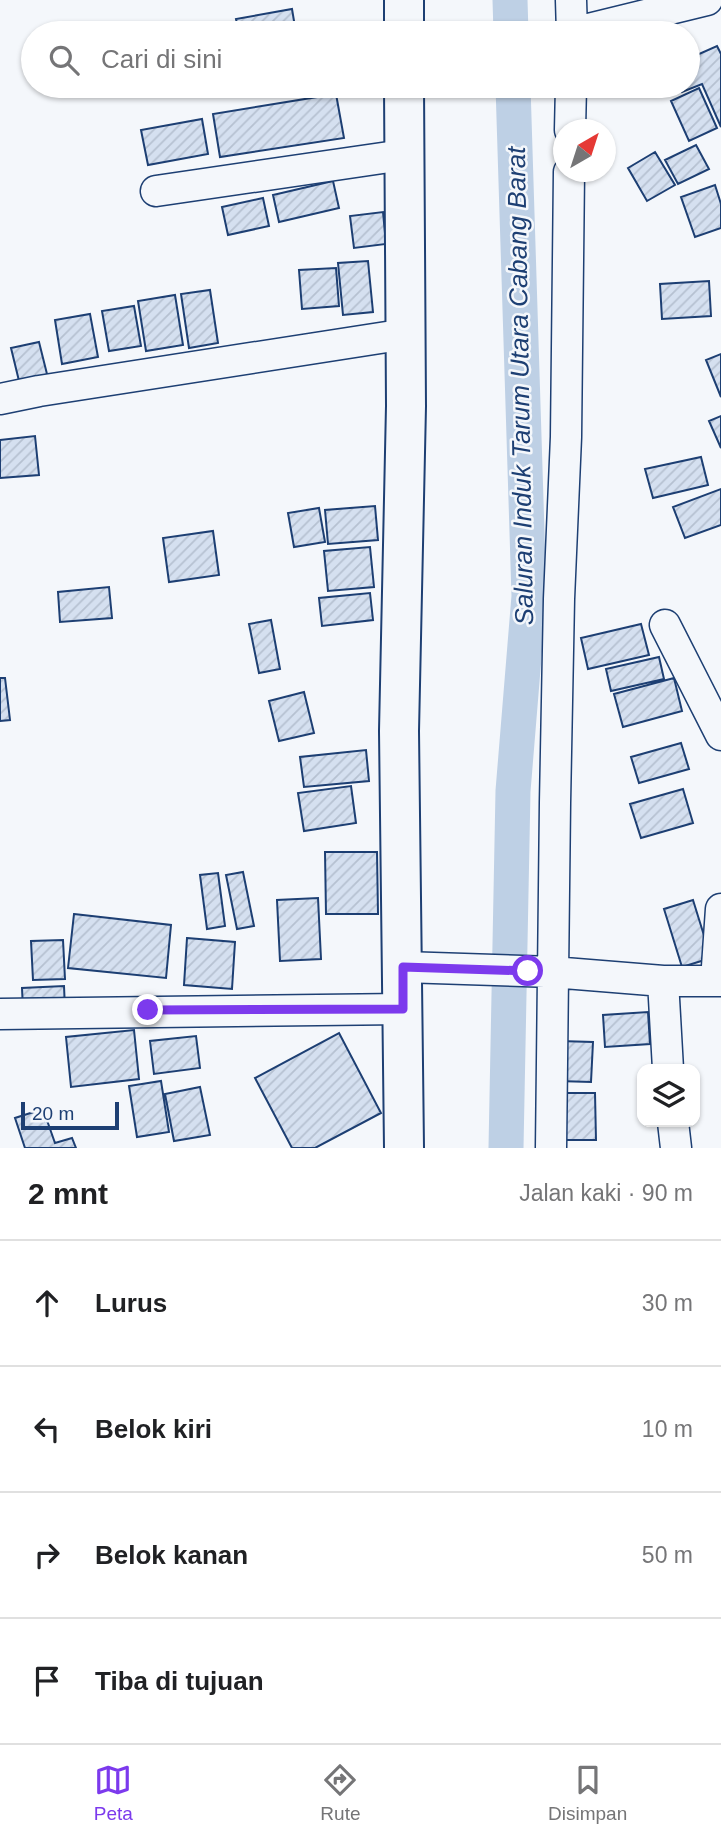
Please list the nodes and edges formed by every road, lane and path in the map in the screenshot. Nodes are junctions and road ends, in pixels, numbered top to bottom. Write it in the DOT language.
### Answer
graph roads {
  1 [pos="404,0"];
  2 [pos="571,0"];
  3 [pos="707,0"];
  4 [pos="404,21"];
  5 [pos="572,21"];
  6 [pos="621,21"];
  7 [pos="404,98"];
  8 [pos="571,98"];
  9 [pos="570,119"];
  10 [pos="403,155"];
  11 [pos="569,182"];
  12 [pos="156,191"];
  13 [pos="405,334"];
  14 [pos="0,399"];
  15 [pos="665,625"];
  16 [pos="721,735"];
  17 [pos="721,909"];
  18 [pos="420,968"];
  19 [pos="540,972"];
  20 [pos="663,981"];
  21 [pos="719,981"];
  22 [pos="403,1009"];
  23 [pos="0,1014"];
  24 [pos="668,1064"];
  25 [pos="674,1127"];
  26 [pos="404,1148"];
  27 [pos="551,1148"];
  28 [pos="676,1148"];
  1 -- 4 [label="main road"];
  2 -- 5 [label="street"];
  3 -- 6 [label="street"];
  7 -- 10 [label="main road"];
  8 -- 9 [label="street"];
  10 -- 12 [label="street"];
  10 -- 13 [label="main road"];
  11 -- 19 [label="street"];
  13 -- 14 [label="street"];
  13 -- 18 [label="main road"];
  15 -- 16 [label="street"];
  17 -- 21 [label="street"];
  18 -- 19 [label="street"];
  18 -- 22 [label="main road"];
  19 -- 20 [label="street"];
  19 -- 27 [label="street"];
  20 -- 21 [label="street"];
  20 -- 24 [label="street"];
  22 -- 23 [label="street"];
  22 -- 26 [label="main road"];
  25 -- 28 [label="street"];
}
